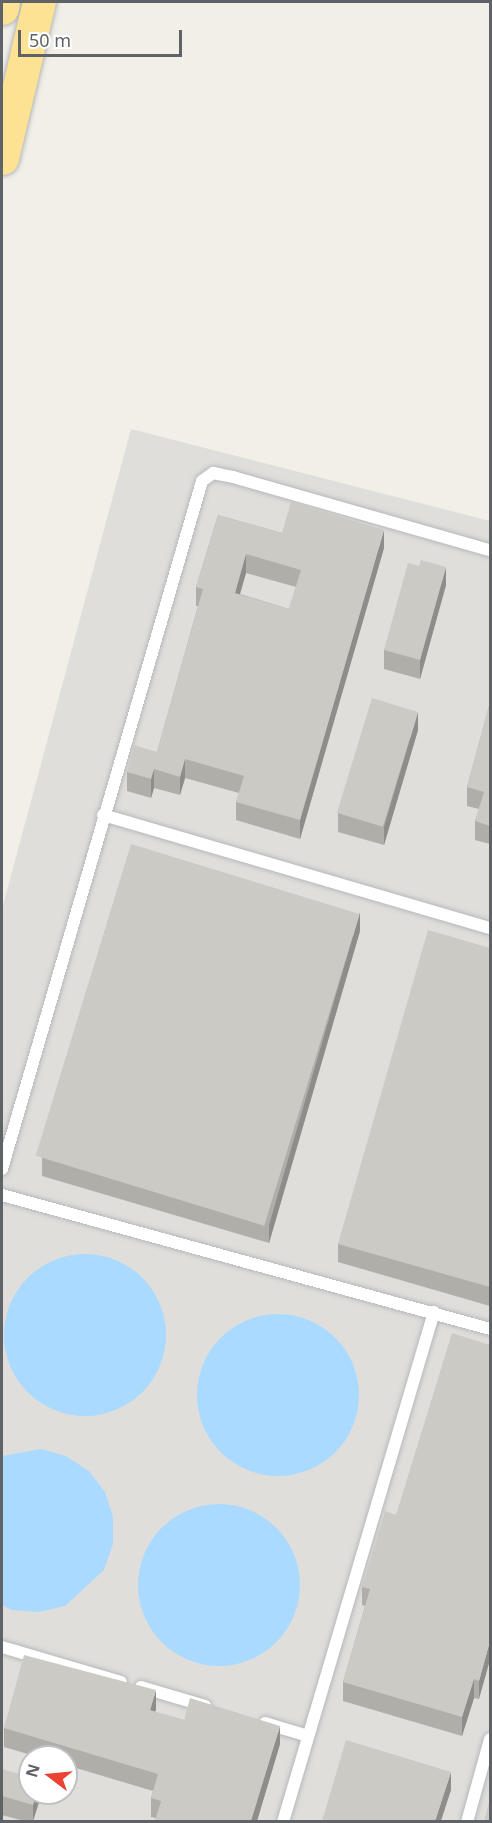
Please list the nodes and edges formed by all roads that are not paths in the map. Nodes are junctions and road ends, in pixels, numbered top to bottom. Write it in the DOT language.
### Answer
graph roads {
  1 [pos="3,2"];
  2 [pos="39,2"];
  3 [pos="2,8"];
  4 [pos="2,158"];
  5 [pos="490,550"];
  6 [pos="103,815"];
  7 [pos="490,927"];
  8 [pos="2,1169"];
  9 [pos="2,1195"];
  10 [pos="434,1312"];
  11 [pos="490,1329"];
  12 [pos="2,1647"];
  13 [pos="217,1709"];
  14 [pos="251,1719"];
  15 [pos="308,1736"];
  16 [pos="490,1739"];
  17 [pos="283,1821"];
  18 [pos="467,1821"];
  1 -- 3 [label="highway"];
  2 -- 4 [label="highway"];
  5 -- 6 [label="lane"];
  6 -- 7 [label="lane"];
  6 -- 8 [label="lane"];
  9 -- 10 [label="lane"];
  10 -- 11 [label="lane"];
  10 -- 15 [label="lane"];
  12 -- 13 [label="lane"];
  14 -- 15 [label="lane"];
  15 -- 17 [label="lane"];
  16 -- 18 [label="lane"];
}
